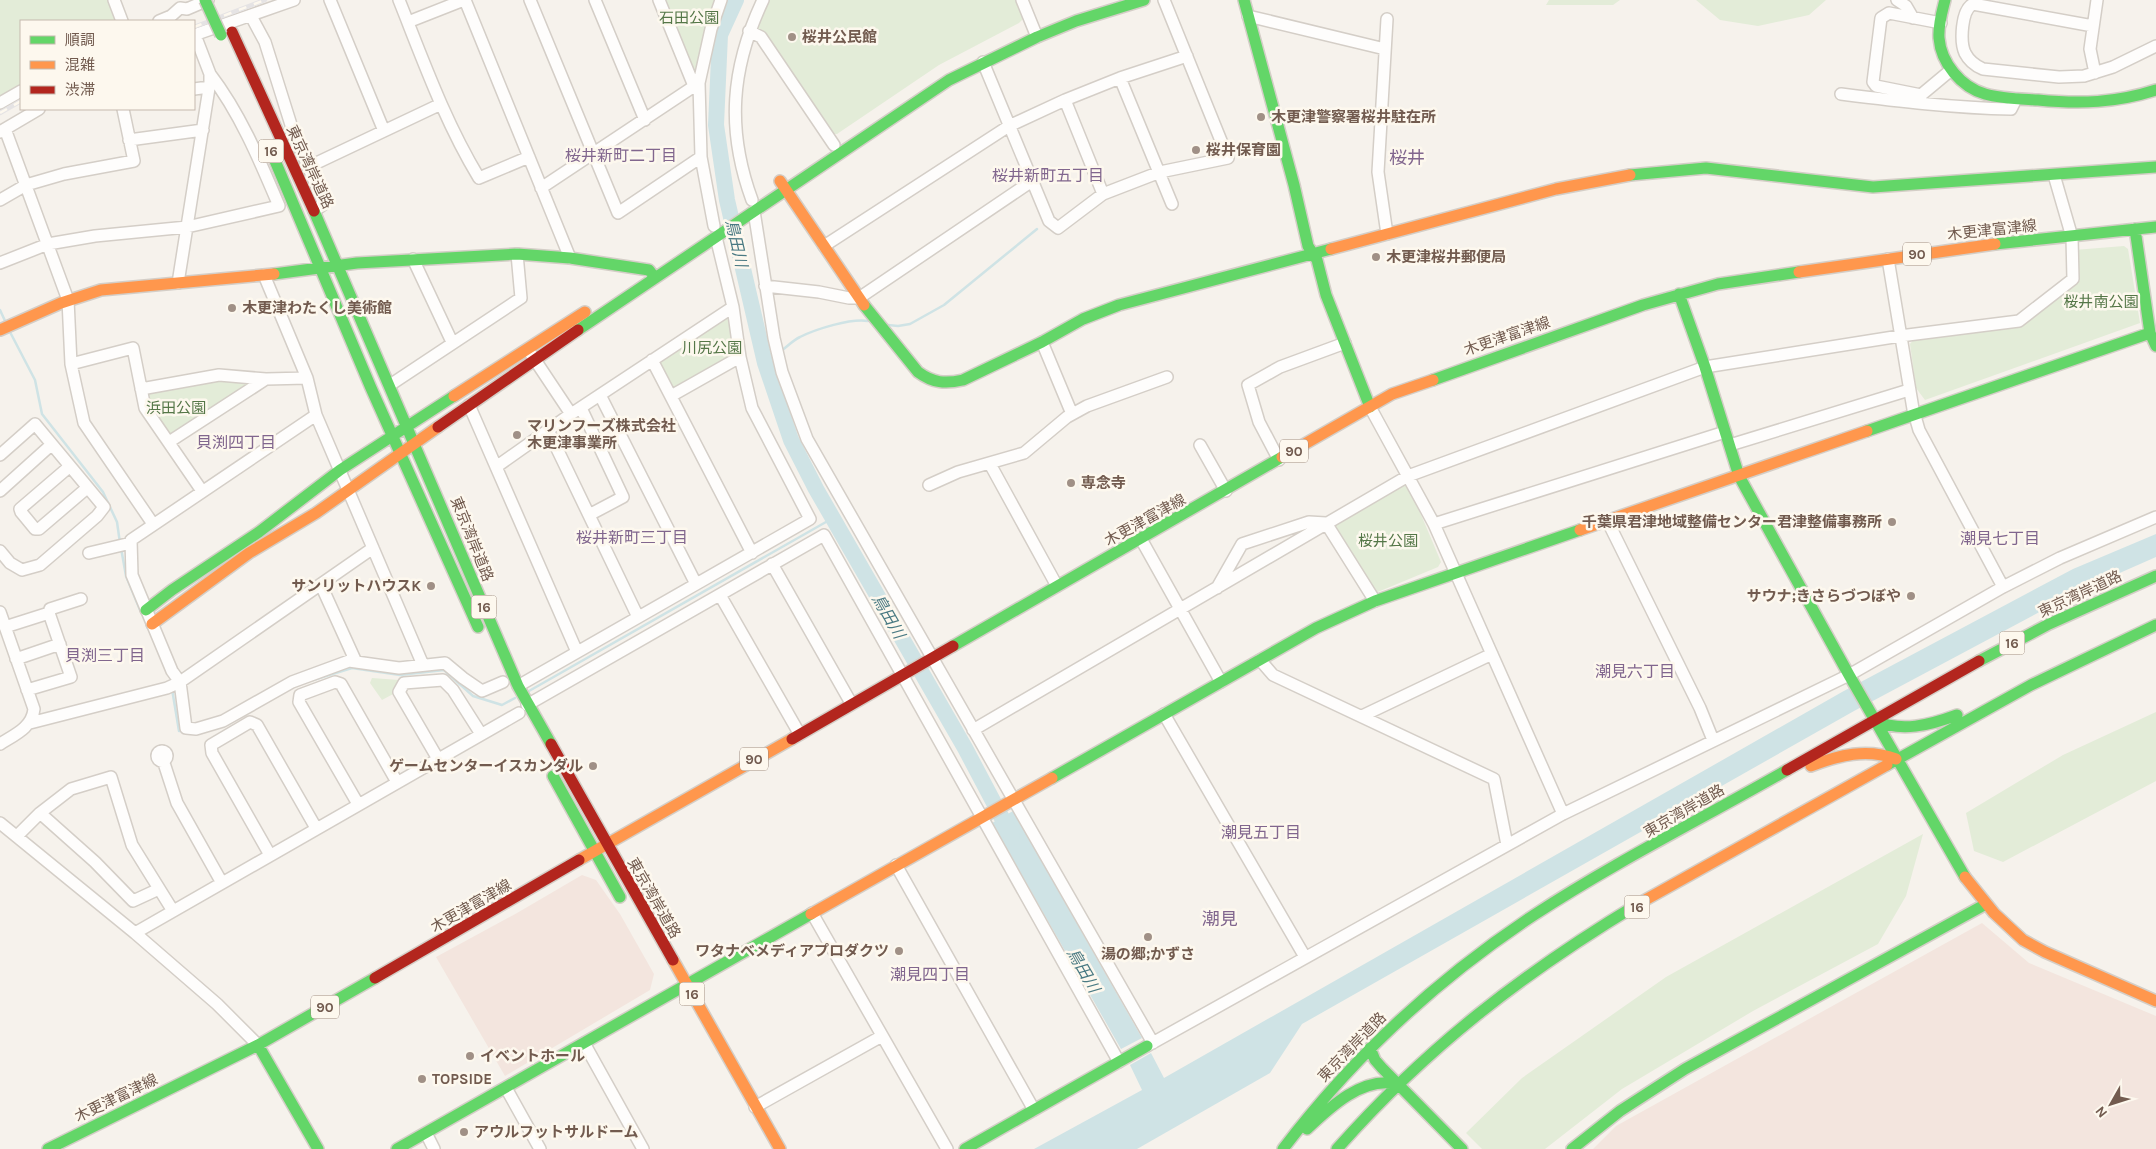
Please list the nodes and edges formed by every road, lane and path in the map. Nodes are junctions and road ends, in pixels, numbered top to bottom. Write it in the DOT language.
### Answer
graph roads {
  1 [pos="114,0"];
  2 [pos="207,0"];
  3 [pos="294,0"];
  4 [pos="330,0"];
  5 [pos="399,0"];
  6 [pos="465,0"];
  7 [pos="530,0"];
  8 [pos="595,0"];
  9 [pos="659,0"];
  10 [pos="721,0"];
  11 [pos="763,0"];
  12 [pos="1022,0"];
  13 [pos="1110,0"];
  14 [pos="1144,0"];
  15 [pos="1164,0"];
  16 [pos="1244,0"];
  17 [pos="1897,0"];
  18 [pos="1945,0"];
  19 [pos="2098,0"];
  20 [pos="178,4"];
  21 [pos="225,16"];
  22 [pos="251,16"];
  23 [pos="1248,16"];
  24 [pos="1913,18"];
  25 [pos="1387,19"];
  26 [pos="122,20"];
  27 [pos="161,20"];
  28 [pos="408,22"];
  29 [pos="1940,23"];
  30 [pos="2093,26"];
  31 [pos="749,31"];
  32 [pos="1035,32"];
  33 [pos="226,33"];
  34 [pos="195,35"];
  35 [pos="195,37"];
  36 [pos="2156,46"];
  37 [pos="1385,49"];
  38 [pos="228,51"];
  39 [pos="1187,56"];
  40 [pos="983,62"];
  41 [pos="1951,70"];
  42 [pos="2095,73"];
  43 [pos="210,74"];
  44 [pos="1120,78"];
  45 [pos="696,85"];
  46 [pos="209,87"];
  47 [pos="195,89"];
  48 [pos="2156,90"];
  49 [pos="20,92"];
  50 [pos="1841,94"];
  51 [pos="2016,99"];
  52 [pos="1065,100"];
  53 [pos="0,104"];
  54 [pos="441,104"];
  55 [pos="37,110"];
  56 [pos="123,110"];
  57 [pos="645,120"];
  58 [pos="1009,126"];
  59 [pos="2,130"];
  60 [pos="203,130"];
  61 [pos="384,131"];
  62 [pos="129,140"];
  63 [pos="268,145"];
  64 [pos="834,145"];
  65 [pos="594,155"];
  66 [pos="529,157"];
  67 [pos="701,157"];
  68 [pos="308,167"];
  69 [pos="2156,167"];
  70 [pos="1160,172"];
  71 [pos="2054,175"];
  72 [pos="1032,181"];
  73 [pos="26,184"];
  74 [pos="783,185"];
  75 [pos="541,188"];
  76 [pos="1103,194"];
  77 [pos="0,200"];
  78 [pos="1172,204"];
  79 [pos="753,206"];
  80 [pos="314,211"];
  81 [pos="187,227"];
  82 [pos="2156,227"];
  83 [pos="2135,229"];
  84 [pos="715,232"];
  85 [pos="1387,234"];
  86 [pos="2072,237"];
  87 [pos="48,244"];
  88 [pos="824,246"];
  89 [pos="517,254"];
  90 [pos="1312,254"];
  91 [pos="570,258"];
  92 [pos="414,259"];
  93 [pos="1888,259"];
  94 [pos="0,263"];
  95 [pos="337,265"];
  96 [pos="320,268"];
  97 [pos="652,274"];
  98 [pos="264,275"];
  99 [pos="178,283"];
  100 [pos="765,286"];
  101 [pos="1679,294"];
  102 [pos="859,298"];
  103 [pos="68,300"];
  104 [pos="733,307"];
  105 [pos="0,330"];
  106 [pos="2150,332"];
  107 [pos="1900,336"];
  108 [pos="452,342"];
  109 [pos="1042,342"];
  110 [pos="1344,343"];
  111 [pos="2156,346"];
  112 [pos="532,355"];
  113 [pos="740,357"];
  114 [pos="652,360"];
  115 [pos="71,364"];
  116 [pos="1705,367"];
  117 [pos="1167,377"];
  118 [pos="307,378"];
  119 [pos="266,379"];
  120 [pos="390,385"];
  121 [pos="141,389"];
  122 [pos="1909,390"];
  123 [pos="600,395"];
  124 [pos="671,396"];
  125 [pos="469,405"];
  126 [pos="1370,407"];
  127 [pos="576,411"];
  128 [pos="1072,414"];
  129 [pos="316,415"];
  130 [pos="1914,415"];
  131 [pos="408,427"];
  132 [pos="548,430"];
  133 [pos="1725,432"];
  134 [pos="393,436"];
  135 [pos="169,442"];
  136 [pos="415,442"];
  137 [pos="51,445"];
  138 [pos="1200,445"];
  139 [pos="1730,446"];
  140 [pos="401,452"];
  141 [pos="0,455"];
  142 [pos="1279,460"];
  143 [pos="990,464"];
  144 [pos="496,466"];
  145 [pos="69,467"];
  146 [pos="340,470"];
  147 [pos="1408,476"];
  148 [pos="1739,476"];
  149 [pos="929,485"];
  150 [pos="87,488"];
  151 [pos="348,489"];
  152 [pos="0,491"];
  153 [pos="202,491"];
  154 [pos="1226,491"];
  155 [pos="589,515"];
  156 [pos="2156,518"];
  157 [pos="810,519"];
  158 [pos="1607,520"];
  159 [pos="1326,523"];
  160 [pos="153,524"];
  161 [pos="1434,524"];
  162 [pos="820,537"];
  163 [pos="1141,538"];
  164 [pos="131,543"];
  165 [pos="373,548"];
  166 [pos="0,551"];
  167 [pos="89,553"];
  168 [pos="752,553"];
  169 [pos="772,564"];
  170 [pos="1455,572"];
  171 [pos="2156,576"];
  172 [pos="696,584"];
  173 [pos="321,585"];
  174 [pos="1057,586"];
  175 [pos="2003,587"];
  176 [pos="1217,589"];
  177 [pos="720,595"];
  178 [pos="81,598"];
  179 [pos="1375,601"];
  180 [pos="146,610"];
  181 [pos="1181,610"];
  182 [pos="0,612"];
  183 [pos="49,613"];
  184 [pos="638,617"];
  185 [pos="152,624"];
  186 [pos="2156,625"];
  187 [pos="5,627"];
  188 [pos="482,636"];
  189 [pos="60,644"];
  190 [pos="577,652"];
  191 [pos="1492,654"];
  192 [pos="931,658"];
  193 [pos="16,659"];
  194 [pos="1260,660"];
  195 [pos="356,662"];
  196 [pos="423,665"];
  197 [pos="902,675"];
  198 [pos="1849,675"];
  199 [pos="501,677"];
  200 [pos="2039,680"];
  201 [pos="180,682"];
  202 [pos="1221,682"];
  203 [pos="27,690"];
  204 [pos="513,693"];
  205 [pos="851,703"];
  206 [pos="523,713"];
  207 [pos="1164,714"];
  208 [pos="1362,716"];
  209 [pos="1874,720"];
  210 [pos="30,723"];
  211 [pos="973,730"];
  212 [pos="799,733"];
  213 [pos="481,734"];
  214 [pos="1713,740"];
  215 [pos="0,744"];
  216 [pos="438,759"];
  217 [pos="163,760"];
  218 [pos="1896,760"];
  219 [pos="548,768"];
  220 [pos="397,782"];
  221 [pos="1013,800"];
  222 [pos="1729,802"];
  223 [pos="358,804"];
  224 [pos="40,813"];
  225 [pos="1563,814"];
  226 [pos="982,817"];
  227 [pos="0,823"];
  228 [pos="316,828"];
  229 [pos="17,836"];
  230 [pos="607,844"];
  231 [pos="1507,845"];
  232 [pos="595,852"];
  233 [pos="270,855"];
  234 [pos="896,865"];
  235 [pos="222,883"];
  236 [pos="159,889"];
  237 [pos="624,903"];
  238 [pos="1986,904"];
  239 [pos="172,911"];
  240 [pos="812,913"];
  241 [pos="135,933"];
  242 [pos="1305,957"];
  243 [pos="679,988"];
  244 [pos="2156,1001"];
  245 [pos="882,1036"];
  246 [pos="584,1043"];
  247 [pos="1150,1044"];
  248 [pos="258,1045"];
  249 [pos="1370,1048"];
  250 [pos="1122,1060"];
  251 [pos="1397,1084"];
  252 [pos="506,1088"];
  253 [pos="748,1109"];
  254 [pos="1034,1110"];
  255 [pos="426,1133"];
  256 [pos="48,1149"];
  257 [pos="318,1149"];
  258 [pos="398,1149"];
  259 [pos="434,1149"];
  260 [pos="540,1149"];
  261 [pos="643,1149"];
  262 [pos="780,1149"];
  263 [pos="946,1149"];
  264 [pos="965,1149"];
  265 [pos="1283,1149"];
  266 [pos="1290,1149"];
  267 [pos="1336,1149"];
  268 [pos="1462,1149"];
  269 [pos="1572,1149"];
  1 -- 26 [label="street"];
  2 -- 20 [label="street"];
  2 -- 33 [label="main road, 東京湾岸道路 / 16, bridge"];
  3 -- 22 [label="street"];
  4 -- 61 [label="street"];
  5 -- 28 [label="street"];
  6 -- 28 [label="street"];
  6 -- 66 [label="street"];
  7 -- 65 [label="street"];
  8 -- 57 [label="street"];
  9 -- 45 [label="street"];
  10 -- 45 [label="street"];
  11 -- 31 [label="street"];
  12 -- 32 [label="street"];
  13 -- 32 [label="main road"];
  14 -- 32 [label="main road"];
  15 -- 39 [label="street"];
  16 -- 23 [label="main road"];
  17 -- 24 [label="street"];
  18 -- 29 [label="main road"];
  19 -- 30 [label="street"];
  20 -- 27 [label="street"];
  21 -- 33 [label="main road, 東京湾岸道路 / 16"];
  22 -- 34 [label="street"];
  22 -- 68 [label="street"];
  23 -- 37 [label="street"];
  23 -- 90 [label="main road"];
  24 -- 29 [label="street"];
  24 -- 41 [label="street"];
  25 -- 37 [label="street"];
  28 -- 54 [label="street"];
  29 -- 41 [label="main road"];
  30 -- 42 [label="street"];
  30 -- 42 [label="street"];
  31 -- 64 [label="street"];
  31 -- 79 [label="street"];
  32 -- 40 [label="main road"];
  32 -- 64 [label="main road"];
  33 -- 38 [label="main road, 東京湾岸道路 / 16"];
  33 -- 80 [label="main road, 東京湾岸道路 / 16"];
  35 -- 43 [label="street"];
  36 -- 42 [label="street"];
  37 -- 85 [label="street"];
  39 -- 44 [label="street"];
  39 -- 70 [label="street"];
  40 -- 58 [label="street"];
  40 -- 74 [label="main road"];
  41 -- 51 [label="main road"];
  43 -- 46 [label="street"];
  43 -- 81 [label="street"];
  44 -- 52 [label="street"];
  44 -- 70 [label="street"];
  45 -- 57 [label="street"];
  45 -- 67 [label="street"];
  46 -- 47 [label="street"];
  46 -- 60 [label="street"];
  48 -- 51 [label="main road"];
  49 -- 53 [label="street"];
  50 -- 51 [label="street"];
  52 -- 58 [label="street"];
  52 -- 76 [label="street"];
  54 -- 61 [label="street"];
  54 -- 66 [label="street"];
  55 -- 59 [label="street"];
  56 -- 62 [label="street"];
  57 -- 65 [label="street"];
  58 -- 72 [label="street"];
  58 -- 88 [label="street"];
  59 -- 73 [label="street"];
  60 -- 62 [label="street"];
  60 -- 81 [label="street"];
  61 -- 68 [label="street"];
  62 -- 73 [label="street"];
  63 -- 96 [label="main road, 東京湾岸道路 / 16"];
  64 -- 74 [label="main road"];
  65 -- 67 [label="street"];
  65 -- 75 [label="street"];
  66 -- 75 [label="street"];
  67 -- 84 [label="street"];
  68 -- 80 [label="street"];
  69 -- 71 [label="main road"];
  70 -- 76 [label="street"];
  70 -- 78 [label="street"];
  71 -- 85 [label="main road"];
  71 -- 86 [label="street"];
  72 -- 76 [label="street"];
  72 -- 102 [label="street"];
  73 -- 77 [label="street"];
  73 -- 87 [label="street"];
  74 -- 79 [label="main road"];
  74 -- 88 [label="main road"];
  75 -- 91 [label="street"];
  79 -- 84 [label="main road"];
  79 -- 100 [label="street"];
  80 -- 95 [label="main road, 東京湾岸道路 / 16"];
  81 -- 87 [label="street"];
  81 -- 99 [label="street"];
  82 -- 83 [label="main road, 木更津富津線 / 90"];
  83 -- 86 [label="main road, 木更津富津線 / 90"];
  83 -- 106 [label="main road"];
  84 -- 97 [label="main road"];
  84 -- 104 [label="street"];
  85 -- 90 [label="main road"];
  86 -- 93 [label="main road, 木更津富津線 / 90"];
  86 -- 107 [label="street"];
  87 -- 94 [label="street"];
  87 -- 103 [label="street"];
  88 -- 102 [label="main road"];
  89 -- 91 [label="main road"];
  89 -- 92 [label="main road"];
  89 -- 108 [label="street"];
  90 -- 109 [label="main road"];
  90 -- 110 [label="main road"];
  91 -- 97 [label="main road"];
  92 -- 95 [label="main road"];
  92 -- 108 [label="street"];
  93 -- 101 [label="main road, 木更津富津線 / 90"];
  93 -- 107 [label="street"];
  95 -- 96 [label="main road"];
  95 -- 120 [label="main road, 東京湾岸道路 / 16"];
  96 -- 98 [label="main road"];
  96 -- 134 [label="main road, 東京湾岸道路 / 16"];
  97 -- 112 [label="main road"];
  98 -- 99 [label="main road"];
  98 -- 118 [label="street"];
  99 -- 103 [label="main road"];
  100 -- 102 [label="street"];
  100 -- 192 [label="street"];
  101 -- 116 [label="main road"];
  101 -- 126 [label="main road, 木更津富津線 / 90"];
  102 -- 109 [label="main road"];
  103 -- 105 [label="main road"];
  103 -- 115 [label="street"];
  104 -- 113 [label="street"];
  104 -- 114 [label="street"];
  106 -- 111 [label="main road"];
  106 -- 130 [label="main road"];
  107 -- 116 [label="street"];
  107 -- 122 [label="street"];
  108 -- 120 [label="street"];
  109 -- 128 [label="street"];
  110 -- 126 [label="main road"];
  110 -- 142 [label="street"];
  112 -- 125 [label="main road"];
  112 -- 127 [label="street"];
  112 -- 131 [label="main road"];
  113 -- 124 [label="street"];
  113 -- 157 [label="street"];
  114 -- 123 [label="street"];
  114 -- 124 [label="street"];
  115 -- 121 [label="street"];
  115 -- 160 [label="street"];
  116 -- 133 [label="main road"];
  116 -- 147 [label="street"];
  117 -- 128 [label="street"];
  118 -- 119 [label="street"];
  118 -- 129 [label="street"];
  119 -- 121 [label="street"];
  119 -- 135 [label="street"];
  120 -- 131 [label="main road, 東京湾岸道路 / 16"];
  121 -- 135 [label="street"];
  122 -- 130 [label="street"];
  122 -- 139 [label="street"];
  123 -- 127 [label="street"];
  123 -- 172 [label="street"];
  124 -- 168 [label="street"];
  125 -- 136 [label="main road"];
  125 -- 144 [label="street"];
  126 -- 142 [label="main road, 木更津富津線 / 90"];
  126 -- 147 [label="street"];
  127 -- 132 [label="street"];
  127 -- 155 [label="street"];
  128 -- 143 [label="street"];
  129 -- 146 [label="street"];
  129 -- 153 [label="street"];
  130 -- 148 [label="main road"];
  130 -- 175 [label="street"];
  131 -- 134 [label="main road"];
  131 -- 136 [label="main road, 東京湾岸道路 / 16"];
  132 -- 144 [label="street"];
  132 -- 155 [label="street"];
  133 -- 139 [label="main road"];
  133 -- 161 [label="street"];
  134 -- 140 [label="main road, 東京湾岸道路 / 16"];
  134 -- 146 [label="main road"];
  135 -- 153 [label="street"];
  136 -- 140 [label="main road"];
  136 -- 204 [label="main road, 東京湾岸道路 / 16"];
  137 -- 141 [label="street"];
  137 -- 145 [label="street"];
  137 -- 152 [label="street"];
  138 -- 154 [label="street"];
  139 -- 148 [label="main road"];
  140 -- 151 [label="main road"];
  140 -- 188 [label="main road, 東京湾岸道路 / 16"];
  142 -- 154 [label="main road, 木更津富津線 / 90"];
  143 -- 149 [label="street"];
  143 -- 174 [label="street"];
  144 -- 190 [label="street"];
  145 -- 150 [label="street"];
  145 -- 150 [label="street"];
  146 -- 151 [label="street"];
  146 -- 180 [label="main road"];
  147 -- 159 [label="street"];
  147 -- 161 [label="street"];
  148 -- 158 [label="main road"];
  148 -- 198 [label="main road"];
  150 -- 166 [label="street"];
  151 -- 165 [label="street"];
  151 -- 185 [label="main road"];
  153 -- 160 [label="street"];
  154 -- 163 [label="main road, 木更津富津線 / 90"];
  155 -- 184 [label="street"];
  156 -- 175 [label="street"];
  157 -- 162 [label="street"];
  157 -- 168 [label="street"];
  158 -- 170 [label="main road"];
  158 -- 214 [label="street"];
  159 -- 176 [label="street"];
  159 -- 176 [label="street"];
  159 -- 179 [label="street"];
  160 -- 164 [label="street"];
  161 -- 170 [label="street"];
  162 -- 169 [label="street"];
  162 -- 197 [label="street"];
  163 -- 174 [label="main road, 木更津富津線 / 90"];
  163 -- 181 [label="street"];
  164 -- 167 [label="street"];
  164 -- 180 [label="street"];
  165 -- 173 [label="street"];
  165 -- 196 [label="street"];
  168 -- 172 [label="street"];
  169 -- 177 [label="street"];
  169 -- 205 [label="street"];
  170 -- 179 [label="main road"];
  170 -- 191 [label="street"];
  171 -- 209 [label="main road, 東京湾岸道路 / 16"];
  172 -- 184 [label="street"];
  173 -- 195 [label="street"];
  173 -- 201 [label="street"];
  174 -- 192 [label="main road, 木更津富津線 / 90"];
  175 -- 198 [label="street"];
  176 -- 181 [label="street"];
  177 -- 206 [label="street"];
  177 -- 212 [label="street"];
  178 -- 183 [label="street"];
  179 -- 194 [label="main road"];
  180 -- 185 [label="street"];
  181 -- 202 [label="street"];
  181 -- 211 [label="street"];
  182 -- 187 [label="street"];
  183 -- 187 [label="street"];
  183 -- 189 [label="street"];
  184 -- 190 [label="street"];
  185 -- 201 [label="street"];
  186 -- 200 [label="main road, 16"];
  187 -- 193 [label="street"];
  189 -- 193 [label="street"];
  189 -- 203 [label="street"];
  190 -- 204 [label="street"];
  191 -- 208 [label="street"];
  191 -- 225 [label="street"];
  192 -- 197 [label="main road, 90"];
  192 -- 211 [label="street"];
  193 -- 203 [label="street"];
  194 -- 202 [label="main road"];
  194 -- 208 [label="street"];
  195 -- 196 [label="street"];
  195 -- 201 [label="street"];
  196 -- 199 [label="street"];
  197 -- 205 [label="main road, 木更津富津線 / 90"];
  197 -- 226 [label="street"];
  198 -- 209 [label="main road"];
  198 -- 214 [label="street"];
  199 -- 204 [label="main road, 東京湾岸道路 / 16"];
  200 -- 209 [label="main road"];
  200 -- 218 [label="main road, 16"];
  201 -- 210 [label="street"];
  202 -- 207 [label="main road"];
  203 -- 210 [label="street"];
  204 -- 206 [label="main road, 東京湾岸道路 / 16"];
  205 -- 212 [label="main road, 木更津富津線 / 90"];
  206 -- 213 [label="street"];
  206 -- 230 [label="main road, 東京湾岸道路 / 16"];
  207 -- 221 [label="main road"];
  207 -- 242 [label="street"];
  208 -- 231 [label="street"];
  209 -- 218 [label="main road"];
  209 -- 222 [label="main road, 東京湾岸道路 / 16"];
  210 -- 215 [label="street"];
  211 -- 221 [label="street"];
  212 -- 230 [label="main road, 木更津富津線 / 90"];
  213 -- 216 [label="street"];
  213 -- 216 [label="street"];
  214 -- 225 [label="street"];
  216 -- 220 [label="street"];
  217 -- 235 [label="street"];
  218 -- 222 [label="main road"];
  218 -- 238 [label="main road"];
  218 -- 251 [label="main road, 16"];
  219 -- 232 [label="main road, 東京湾岸道路"];
  220 -- 223 [label="street"];
  220 -- 223 [label="street"];
  221 -- 226 [label="main road"];
  221 -- 247 [label="street"];
  222 -- 249 [label="main road, 東京湾岸道路 / 16"];
  223 -- 228 [label="street"];
  224 -- 229 [label="street"];
  224 -- 236 [label="street"];
  224 -- 236 [label="street"];
  225 -- 231 [label="street"];
  226 -- 234 [label="main road"];
  226 -- 250 [label="street"];
  227 -- 229 [label="street"];
  228 -- 233 [label="street"];
  228 -- 233 [label="street"];
  229 -- 241 [label="street"];
  230 -- 232 [label="main road, 木更津富津線 / 90"];
  230 -- 243 [label="main road, 東京湾岸道路 / 16"];
  231 -- 242 [label="street"];
  232 -- 237 [label="main road, 東京湾岸道路"];
  232 -- 248 [label="main road, 木更津富津線 / 90"];
  233 -- 235 [label="street"];
  234 -- 240 [label="main road"];
  234 -- 254 [label="street"];
  235 -- 239 [label="street"];
  236 -- 239 [label="street"];
  238 -- 244 [label="main road"];
  238 -- 269 [label="main road"];
  239 -- 241 [label="street"];
  240 -- 243 [label="main road"];
  240 -- 245 [label="street"];
  241 -- 248 [label="street"];
  242 -- 247 [label="street"];
  243 -- 246 [label="main road"];
  243 -- 253 [label="main road, 東京湾岸道路 / 16"];
  245 -- 253 [label="street"];
  245 -- 263 [label="street"];
  246 -- 252 [label="main road"];
  246 -- 261 [label="street"];
  247 -- 250 [label="main road"];
  248 -- 256 [label="main road, 木更津富津線 / 90"];
  248 -- 257 [label="main road"];
  249 -- 251 [label="main road"];
  249 -- 265 [label="main road, 東京湾岸道路 / 16"];
  250 -- 254 [label="main road"];
  251 -- 266 [label="main road"];
  251 -- 267 [label="main road, 16"];
  251 -- 268 [label="main road"];
  252 -- 255 [label="main road"];
  252 -- 260 [label="street"];
  253 -- 262 [label="main road, 東京湾岸道路 / 16"];
  254 -- 264 [label="main road"];
  255 -- 258 [label="main road"];
  255 -- 259 [label="street"];
}
